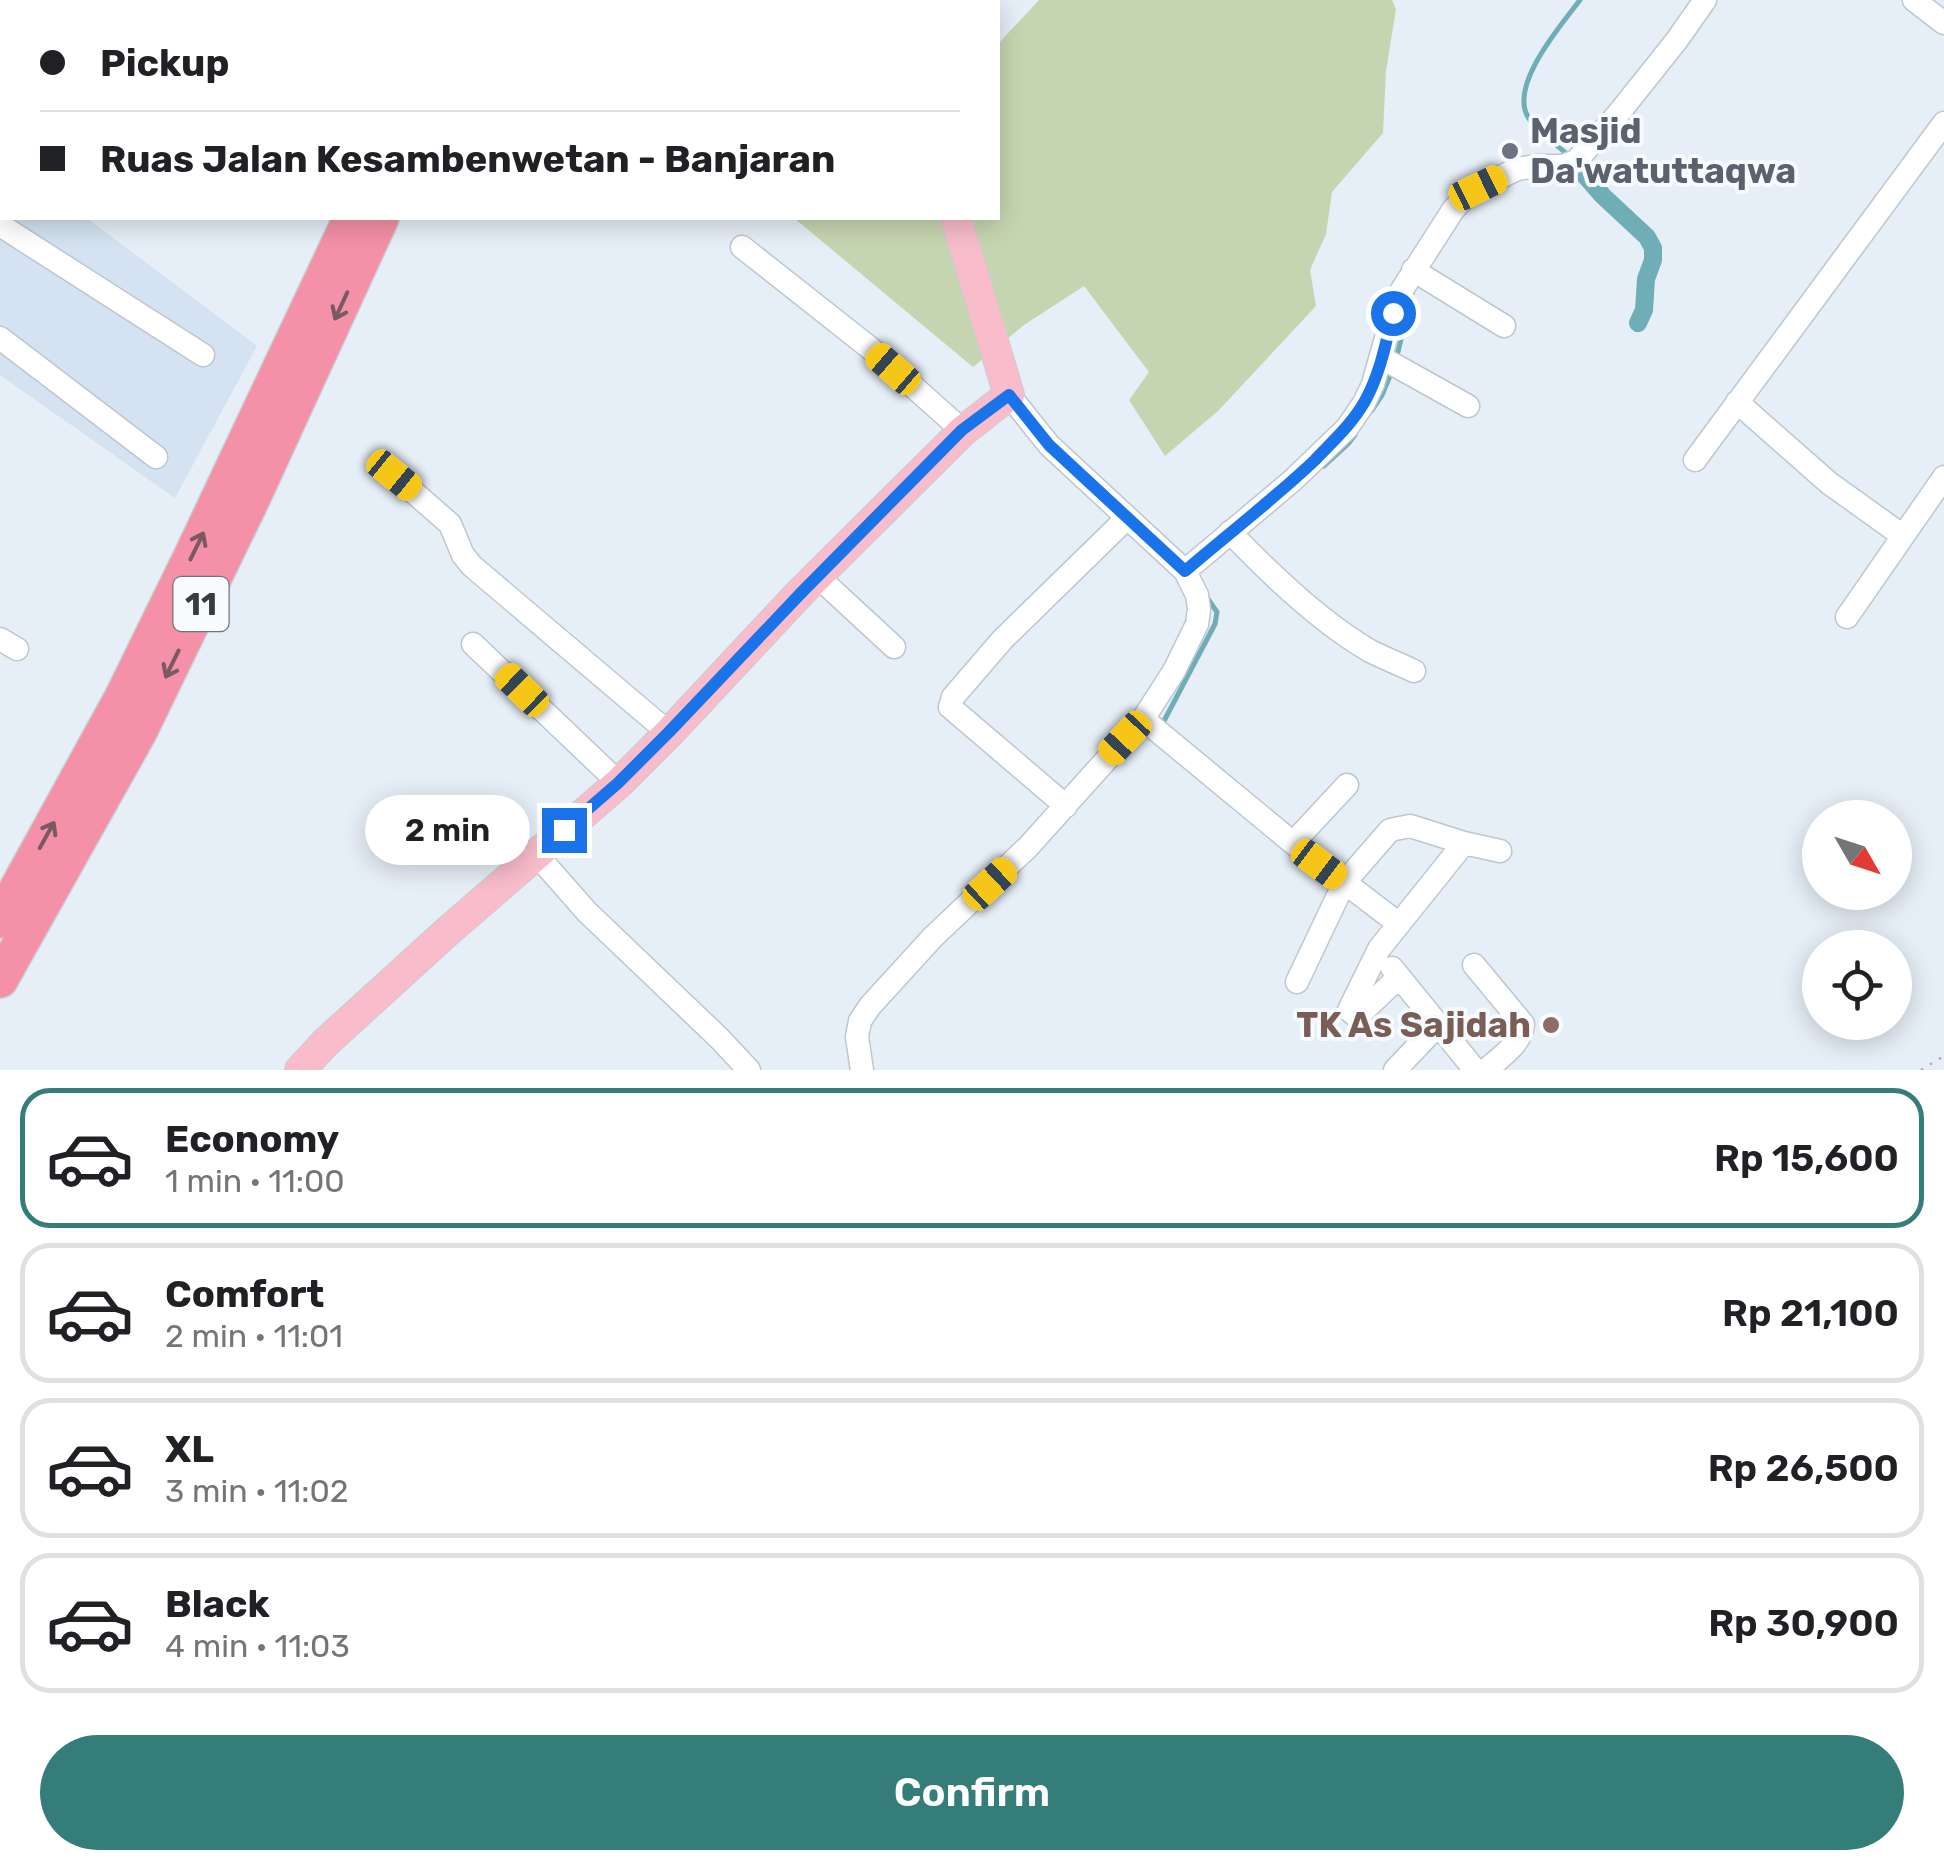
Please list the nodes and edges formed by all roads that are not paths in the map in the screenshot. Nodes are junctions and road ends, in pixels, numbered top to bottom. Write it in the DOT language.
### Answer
graph roads {
  1 [pos="1705,0"];
  2 [pos="1914,0"];
  3 [pos="1943,20"];
  4 [pos="1944,123"];
  5 [pos="350,220"];
  6 [pos="380,220"];
  7 [pos="957,220"];
  8 [pos="0,225"];
  9 [pos="742,247"];
  10 [pos="1413,270"];
  11 [pos="1504,326"];
  12 [pos="0,338"];
  13 [pos="203,356"];
  14 [pos="1382,358"];
  15 [pos="1009,395"];
  16 [pos="1737,402"];
  17 [pos="1468,406"];
  18 [pos="962,430"];
  19 [pos="156,457"];
  20 [pos="1695,460"];
  21 [pos="394,475"];
  22 [pos="1944,477"];
  23 [pos="1127,518"];
  24 [pos="1230,532"];
  25 [pos="1903,536"];
  26 [pos="1185,571"];
  27 [pos="818,576"];
  28 [pos="1847,618"];
  29 [pos="473,644"];
  30 [pos="894,647"];
  31 [pos="1414,671"];
  32 [pos="1143,718"];
  33 [pos="669,732"];
  34 [pos="618,783"];
  35 [pos="1347,785"];
  36 [pos="1066,806"];
  37 [pos="1464,843"];
  38 [pos="1292,844"];
  39 [pos="1500,851"];
  40 [pos="536,854"];
  41 [pos="1344,883"];
  42 [pos="0,920"];
  43 [pos="1399,924"];
  44 [pos="1378,949"];
  45 [pos="1474,965"];
  46 [pos="1398,977"];
  47 [pos="0,980"];
  48 [pos="1297,982"];
  49 [pos="1437,1026"];
  50 [pos="300,1070"];
  51 [pos="748,1070"];
  52 [pos="862,1070"];
  53 [pos="1395,1070"];
  54 [pos="1475,1070"];
  55 [pos="1486,1070"];
  1 -- 10 [label="street"];
  2 -- 3 [label="street"];
  4 -- 16 [label="street"];
  42 -- 5 [label="highway, 11, one-way"];
  6 -- 47 [label="highway, 11, one-way"];
  7 -- 15 [label="main road"];
  8 -- 13 [label="street"];
  9 -- 18 [label="street"];
  10 -- 11 [label="street"];
  10 -- 14 [label="street"];
  12 -- 19 [label="street"];
  14 -- 17 [label="street"];
  14 -- 24 [label="street"];
  15 -- 18 [label="main road"];
  15 -- 23 [label="street"];
  16 -- 20 [label="street"];
  16 -- 25 [label="street"];
  18 -- 27 [label="main road"];
  21 -- 33 [label="street"];
  22 -- 25 [label="street"];
  23 -- 26 [label="street"];
  23 -- 36 [label="street"];
  24 -- 26 [label="street"];
  24 -- 31 [label="street"];
  25 -- 28 [label="street"];
  26 -- 32 [label="street"];
  27 -- 30 [label="street"];
  27 -- 33 [label="main road"];
  29 -- 34 [label="street"];
  32 -- 36 [label="street"];
  32 -- 38 [label="street"];
  33 -- 34 [label="main road"];
  34 -- 40 [label="main road"];
  35 -- 38 [label="street"];
  36 -- 52 [label="street"];
  37 -- 39 [label="street"];
  37 -- 41 [label="street"];
  37 -- 43 [label="street"];
  38 -- 41 [label="street"];
  40 -- 50 [label="main road"];
  40 -- 51 [label="street"];
  41 -- 43 [label="street"];
  41 -- 48 [label="street"];
  43 -- 44 [label="street"];
  44 -- 46 [label="street"];
  44 -- 46 [label="street"];
  45 -- 55 [label="street"];
  46 -- 49 [label="street"];
  49 -- 53 [label="street"];
  49 -- 54 [label="street"];
}
